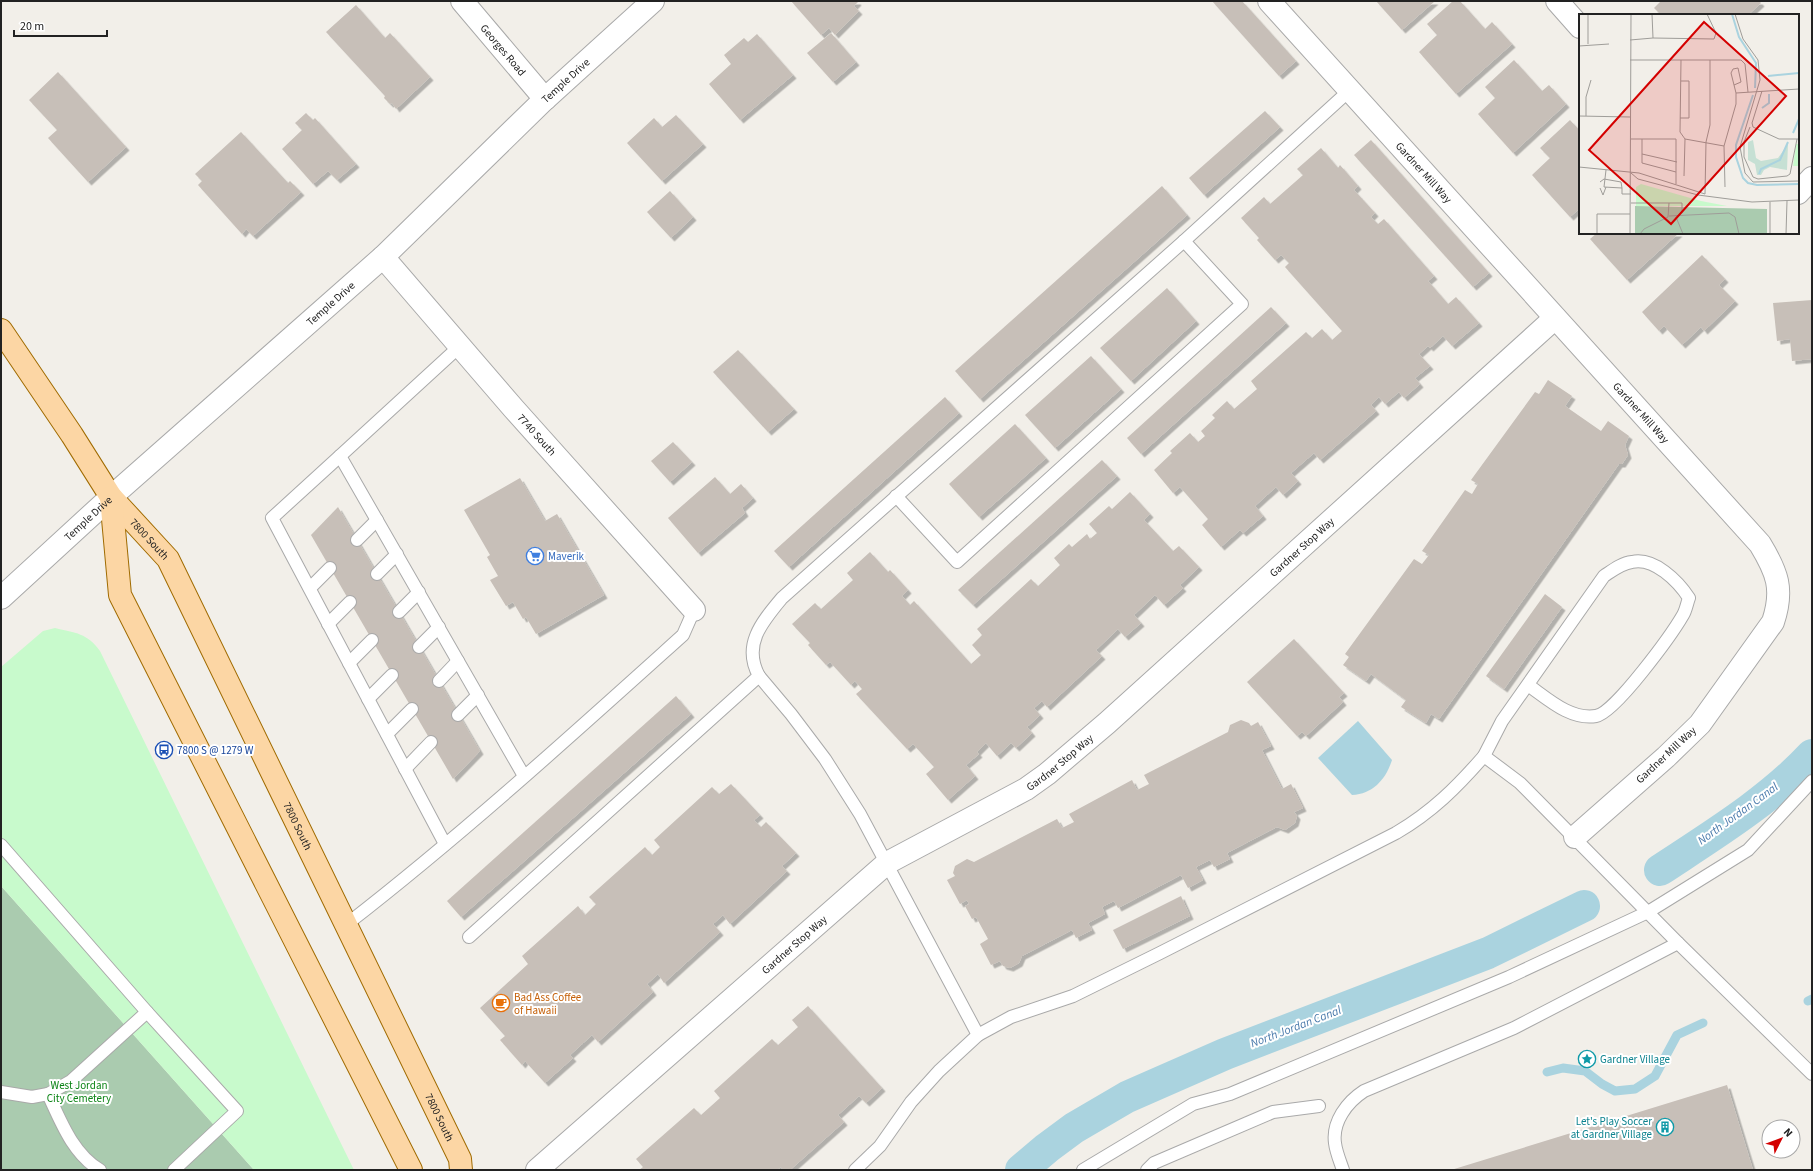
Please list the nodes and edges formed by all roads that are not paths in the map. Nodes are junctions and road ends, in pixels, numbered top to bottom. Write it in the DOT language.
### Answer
graph roads {
  1 [pos="462,1"];
  2 [pos="653,1"];
  3 [pos="1269,1"];
  4 [pos="1557,1"];
  5 [pos="1579,26"];
  6 [pos="1350,90"];
  7 [pos="545,99"];
  8 [pos="1812,178"];
  9 [pos="1799,192"];
  10 [pos="1184,241"];
  11 [pos="383,257"];
  12 [pos="1555,318"];
  13 [pos="1,330"];
  14 [pos="460,346"];
  15 [pos="340,456"];
  16 [pos="896,496"];
  17 [pos="111,497"];
  18 [pos="377,520"];
  19 [pos="357,540"];
  20 [pos="397,554"];
  21 [pos="330,568"];
  22 [pos="377,574"];
  23 [pos="310,588"];
  24 [pos="419,592"];
  25 [pos="1,598"];
  26 [pos="350,602"];
  27 [pos="694,610"];
  28 [pos="399,612"];
  29 [pos="328,624"];
  30 [pos="439,627"];
  31 [pos="372,640"];
  32 [pos="419,647"];
  33 [pos="458,661"];
  34 [pos="349,663"];
  35 [pos="392,675"];
  36 [pos="759,676"];
  37 [pos="439,681"];
  38 [pos="1528,685"];
  39 [pos="478,695"];
  40 [pos="368,699"];
  41 [pos="412,709"];
  42 [pos="458,715"];
  43 [pos="387,734"];
  44 [pos="431,742"];
  45 [pos="1484,756"];
  46 [pos="405,769"];
  47 [pos="524,776"];
  48 [pos="1812,781"];
  49 [pos="1575,836"];
  50 [pos="444,844"];
  51 [pos="1,845"];
  52 [pos="887,863"];
  53 [pos="1648,912"];
  54 [pos="347,924"];
  55 [pos="469,937"];
  56 [pos="1678,943"];
  57 [pos="147,1012"];
  58 [pos="978,1035"];
  59 [pos="1812,1074"];
  60 [pos="1,1092"];
  61 [pos="48,1094"];
  62 [pos="1319,1106"];
  63 [pos="92,1168"];
  64 [pos="174,1170"];
  65 [pos="411,1170"];
  66 [pos="461,1170"];
  67 [pos="537,1170"];
  68 [pos="855,1170"];
  69 [pos="1083,1170"];
  70 [pos="1147,1170"];
  71 [pos="1343,1170"];
  1 -- 7 [label="street, Georges Road"];
  2 -- 7 [label="street, Temple Drive"];
  3 -- 6 [label="street, Gardner Mill Way"];
  4 -- 5 [label="street"];
  6 -- 10 [label="lane"];
  6 -- 12 [label="street, Gardner Mill Way"];
  7 -- 11 [label="street, Temple Drive"];
  8 -- 9 [label="street"];
  10 -- 16 [label="lane"];
  10 -- 16 [label="lane"];
  11 -- 14 [label="street, 7740 South"];
  11 -- 17 [label="street, Temple Drive"];
  12 -- 49 [label="street, Gardner Mill Way"];
  12 -- 52 [label="street, Gardner Stop Way"];
  13 -- 17 [label="main road, 7800 South"];
  14 -- 15 [label="lane"];
  14 -- 27 [label="street, 7740 South"];
  15 -- 18 [label="lane"];
  15 -- 23 [label="lane"];
  16 -- 36 [label="lane"];
  17 -- 25 [label="street, Temple Drive"];
  17 -- 54 [label="main road, 7800 South"];
  17 -- 65 [label="main road, 7800 South"];
  18 -- 19 [label="lane"];
  18 -- 20 [label="lane"];
  20 -- 22 [label="lane"];
  20 -- 24 [label="lane"];
  21 -- 23 [label="lane"];
  23 -- 29 [label="lane"];
  24 -- 28 [label="lane"];
  24 -- 30 [label="lane"];
  26 -- 29 [label="lane"];
  27 -- 47 [label="lane"];
  29 -- 34 [label="lane"];
  30 -- 32 [label="lane"];
  30 -- 33 [label="lane"];
  31 -- 34 [label="lane"];
  33 -- 37 [label="lane"];
  33 -- 39 [label="lane"];
  34 -- 40 [label="lane"];
  35 -- 40 [label="lane"];
  36 -- 52 [label="lane"];
  36 -- 55 [label="lane"];
  38 -- 38 [label="lane"];
  38 -- 45 [label="lane"];
  39 -- 42 [label="lane"];
  39 -- 47 [label="lane"];
  40 -- 43 [label="lane"];
  41 -- 43 [label="lane"];
  43 -- 46 [label="lane"];
  44 -- 46 [label="lane"];
  45 -- 49 [label="lane"];
  45 -- 58 [label="lane"];
  46 -- 50 [label="lane"];
  47 -- 50 [label="lane"];
  48 -- 53 [label="lane"];
  49 -- 53 [label="lane"];
  50 -- 54 [label="lane"];
  51 -- 57 [label="lane"];
  52 -- 58 [label="lane"];
  52 -- 67 [label="street, Gardner Stop Way"];
  53 -- 56 [label="lane"];
  53 -- 69 [label="lane"];
  54 -- 66 [label="main road, 7800 South"];
  56 -- 59 [label="lane"];
  56 -- 71 [label="lane"];
  57 -- 61 [label="lane"];
  57 -- 64 [label="lane"];
  58 -- 68 [label="lane"];
  60 -- 61 [label="lane"];
  61 -- 63 [label="lane"];
  62 -- 70 [label="lane"];
}
